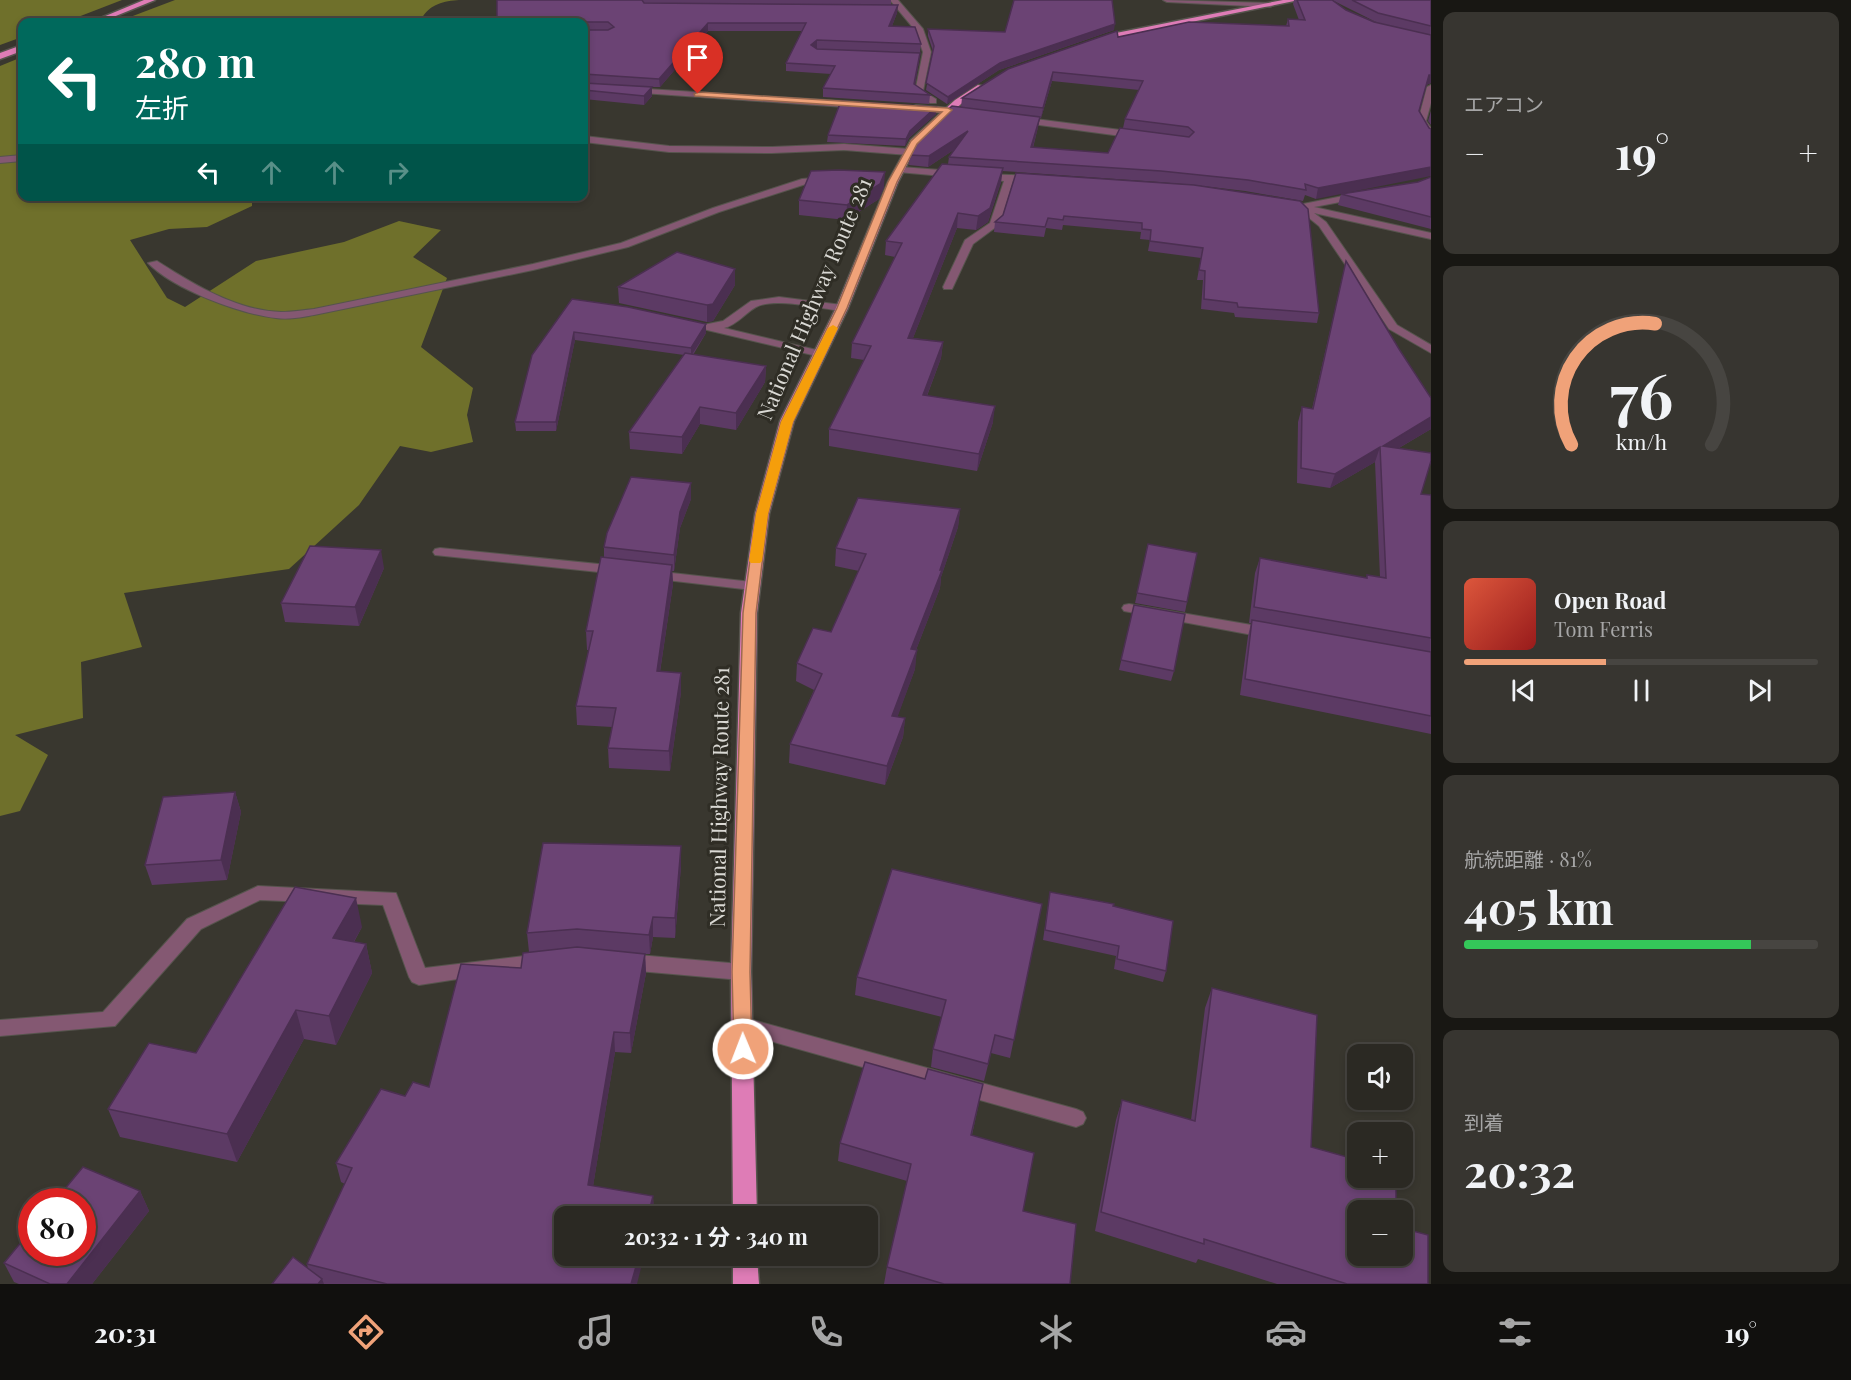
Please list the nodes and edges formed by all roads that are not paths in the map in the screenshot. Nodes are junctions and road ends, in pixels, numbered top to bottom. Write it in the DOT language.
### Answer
graph roads {
  1 [pos="151,0"];
  2 [pos="894,0"];
  3 [pos="1167,0"];
  4 [pos="1295,0"];
  5 [pos="1270,5"];
  6 [pos="105,18"];
  7 [pos="1082,47"];
  8 [pos="18,49"];
  9 [pos="0,56"];
  10 [pos="915,57"];
  11 [pos="926,57"];
  12 [pos="994,79"];
  13 [pos="1431,87"];
  14 [pos="619,90"];
  15 [pos="866,105"];
  16 [pos="901,107"];
  17 [pos="948,110"];
  18 [pos="970,113"];
  19 [pos="1015,119"];
  20 [pos="1430,131"];
  21 [pos="1151,138"];
  22 [pos="588,139"];
  23 [pos="909,152"];
  24 [pos="18,158"];
  25 [pos="0,160"];
  26 [pos="892,178"];
  27 [pos="1009,178"];
  28 [pos="838,179"];
  29 [pos="1041,180"];
  30 [pos="1368,195"];
  31 [pos="1278,202"];
  32 [pos="1298,206"];
  33 [pos="1431,236"];
  34 [pos="153,263"];
  35 [pos="948,287"];
  36 [pos="842,308"];
  37 [pos="1431,350"];
  38 [pos="821,354"];
  39 [pos="440,552"];
  40 [pos="752,586"];
  41 [pos="1129,608"];
  42 [pos="1280,635"];
  43 [pos="556,960"];
  44 [pos="614,961"];
  45 [pos="741,972"];
  46 [pos="742,1025"];
  47 [pos="0,1028"];
  48 [pos="1076,1118"];
  49 [pos="745,1206"];
  50 [pos="745,1266"];
  51 [pos="746,1284"];
  1 -- 6 [label="highway"];
  2 -- 11 [label="street"];
  3 -- 5 [label="street"];
  4 -- 5 [label="highway"];
  5 -- 7 [label="highway"];
  8 -- 9 [label="highway"];
  10 -- 11 [label="street"];
  11 -- 17 [label="street"];
  12 -- 17 [label="highway, National Highway Route 281"];
  13 -- 20 [label="street"];
  14 -- 15 [label="street"];
  16 -- 17 [label="street"];
  17 -- 18 [label="street"];
  17 -- 23 [label="highway, National Highway Route 281"];
  19 -- 21 [label="street"];
  22 -- 23 [label="street"];
  23 -- 26 [label="highway, National Highway Route 281"];
  24 -- 25 [label="street"];
  26 -- 27 [label="street"];
  26 -- 36 [label="highway, National Highway Route 281"];
  27 -- 29 [label="street"];
  27 -- 35 [label="street"];
  28 -- 34 [label="street"];
  30 -- 32 [label="street"];
  31 -- 32 [label="street"];
  32 -- 33 [label="street"];
  32 -- 37 [label="street"];
  36 -- 38 [label="highway, National Highway Route 281"];
  36 -- 38 [label="street"];
  38 -- 40 [label="highway, National Highway Route 281"];
  39 -- 40 [label="street"];
  40 -- 45 [label="highway, National Highway Route 281"];
  41 -- 42 [label="street"];
  43 -- 47 [label="street"];
  44 -- 45 [label="street"];
  45 -- 46 [label="highway, National Highway Route 281"];
  46 -- 48 [label="street"];
  46 -- 49 [label="highway, National Highway Route 281"];
  50 -- 51 [label="highway"];
}
